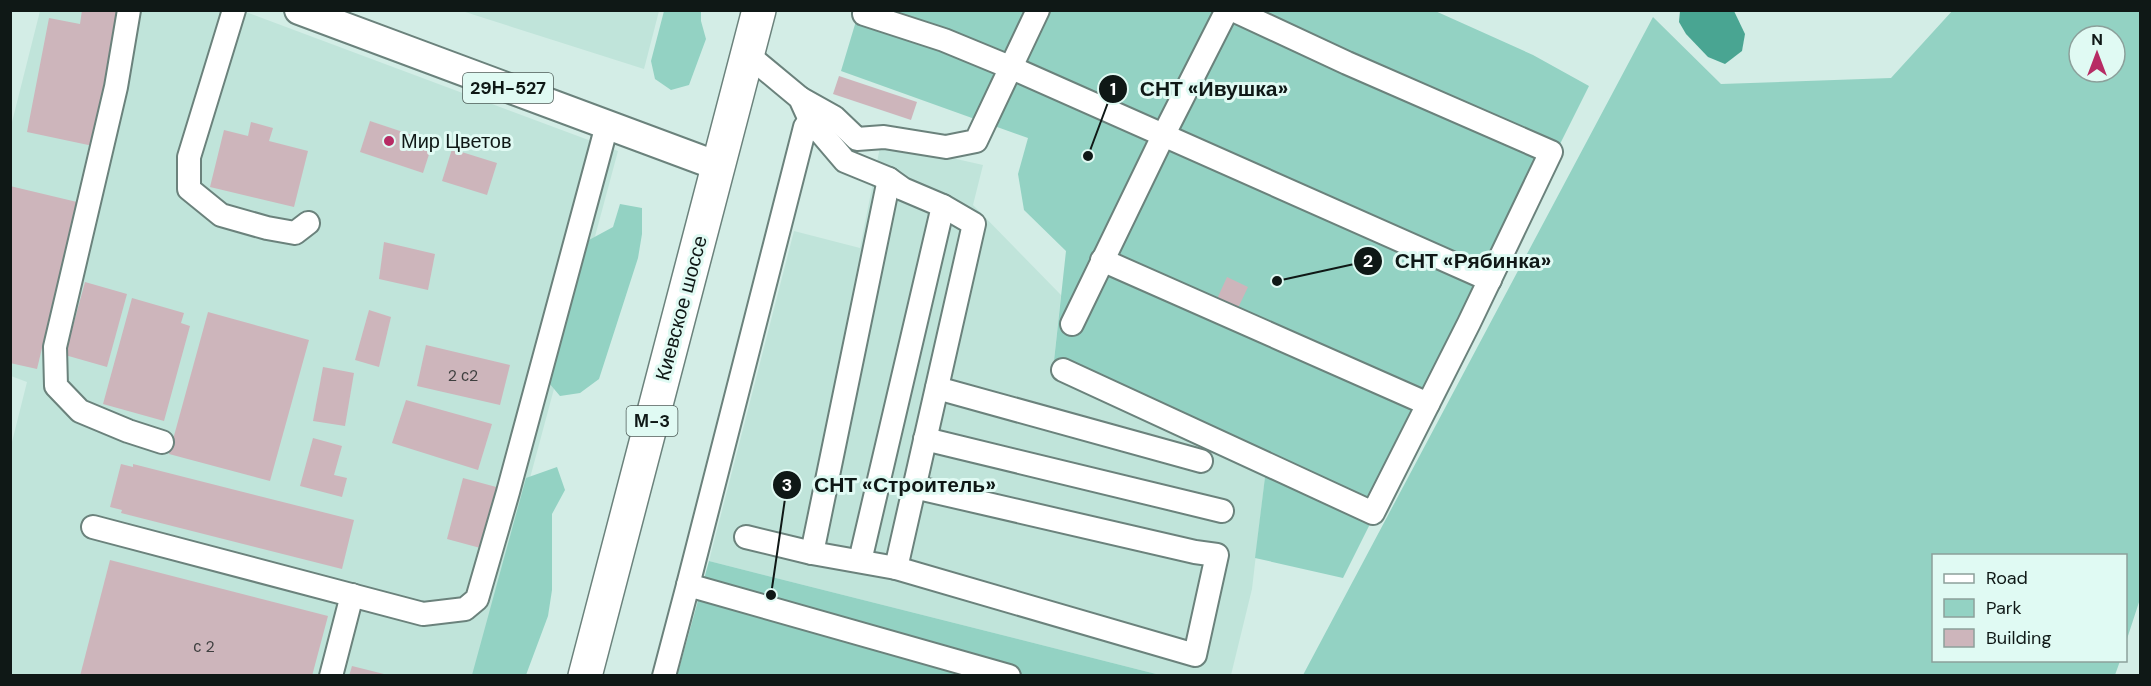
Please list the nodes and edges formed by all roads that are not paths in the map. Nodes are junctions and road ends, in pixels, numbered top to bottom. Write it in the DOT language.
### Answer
graph roads {
  1 [pos="129,10"];
  2 [pos="234,10"];
  3 [pos="298,10"];
  4 [pos="759,10"];
  5 [pos="1038,10"];
  6 [pos="1227,10"];
  7 [pos="1233,10"];
  8 [pos="864,14"];
  9 [pos="747,54"];
  10 [pos="1012,68"];
  11 [pos="800,98"];
  12 [pos="810,120"];
  13 [pos="607,125"];
  14 [pos="1164,134"];
  15 [pos="718,166"];
  16 [pos="888,179"];
  17 [pos="943,206"];
  18 [pos="308,224"];
  19 [pos="1102,260"];
  20 [pos="1490,280"];
  21 [pos="1072,324"];
  22 [pos="1064,370"];
  23 [pos="937,388"];
  24 [pos="1428,404"];
  25 [pos="925,439"];
  26 [pos="162,442"];
  27 [pos="1201,461"];
  28 [pos="914,487"];
  29 [pos="1222,511"];
  30 [pos="93,527"];
  31 [pos="746,537"];
  32 [pos="812,553"];
  33 [pos="860,561"];
  34 [pos="896,568"];
  35 [pos="688,585"];
  36 [pos="351,595"];
  37 [pos="331,675"];
  38 [pos="585,675"];
  39 [pos="664,675"];
  40 [pos="1009,675"];
  1 -- 26 [label="lane"];
  2 -- 18 [label="lane"];
  3 -- 13 [label="main road, 29Н-527"];
  4 -- 9 [label="highway, Киевское шоссе / М-3"];
  5 -- 10 [label="lane"];
  6 -- 14 [label="lane"];
  7 -- 20 [label="lane"];
  8 -- 10 [label="lane"];
  9 -- 11 [label="lane"];
  9 -- 15 [label="highway, Киевское шоссе / М-3"];
  10 -- 11 [label="lane"];
  10 -- 14 [label="lane"];
  11 -- 12 [label="lane"];
  12 -- 16 [label="lane"];
  12 -- 35 [label="lane"];
  13 -- 15 [label="main road, 29Н-527"];
  13 -- 36 [label="lane"];
  14 -- 19 [label="lane"];
  14 -- 20 [label="lane"];
  15 -- 38 [label="highway, Киевское шоссе / М-3"];
  16 -- 17 [label="lane"];
  16 -- 32 [label="lane"];
  17 -- 23 [label="lane"];
  17 -- 33 [label="lane"];
  19 -- 21 [label="lane"];
  19 -- 24 [label="lane"];
  20 -- 24 [label="lane"];
  22 -- 24 [label="lane"];
  23 -- 25 [label="lane"];
  23 -- 27 [label="lane"];
  25 -- 28 [label="lane"];
  25 -- 29 [label="lane"];
  28 -- 34 [label="lane"];
  28 -- 34 [label="lane"];
  30 -- 36 [label="lane"];
  31 -- 32 [label="lane"];
  32 -- 33 [label="lane"];
  33 -- 34 [label="lane"];
  35 -- 39 [label="lane"];
  35 -- 40 [label="lane"];
  36 -- 37 [label="lane"];
}
